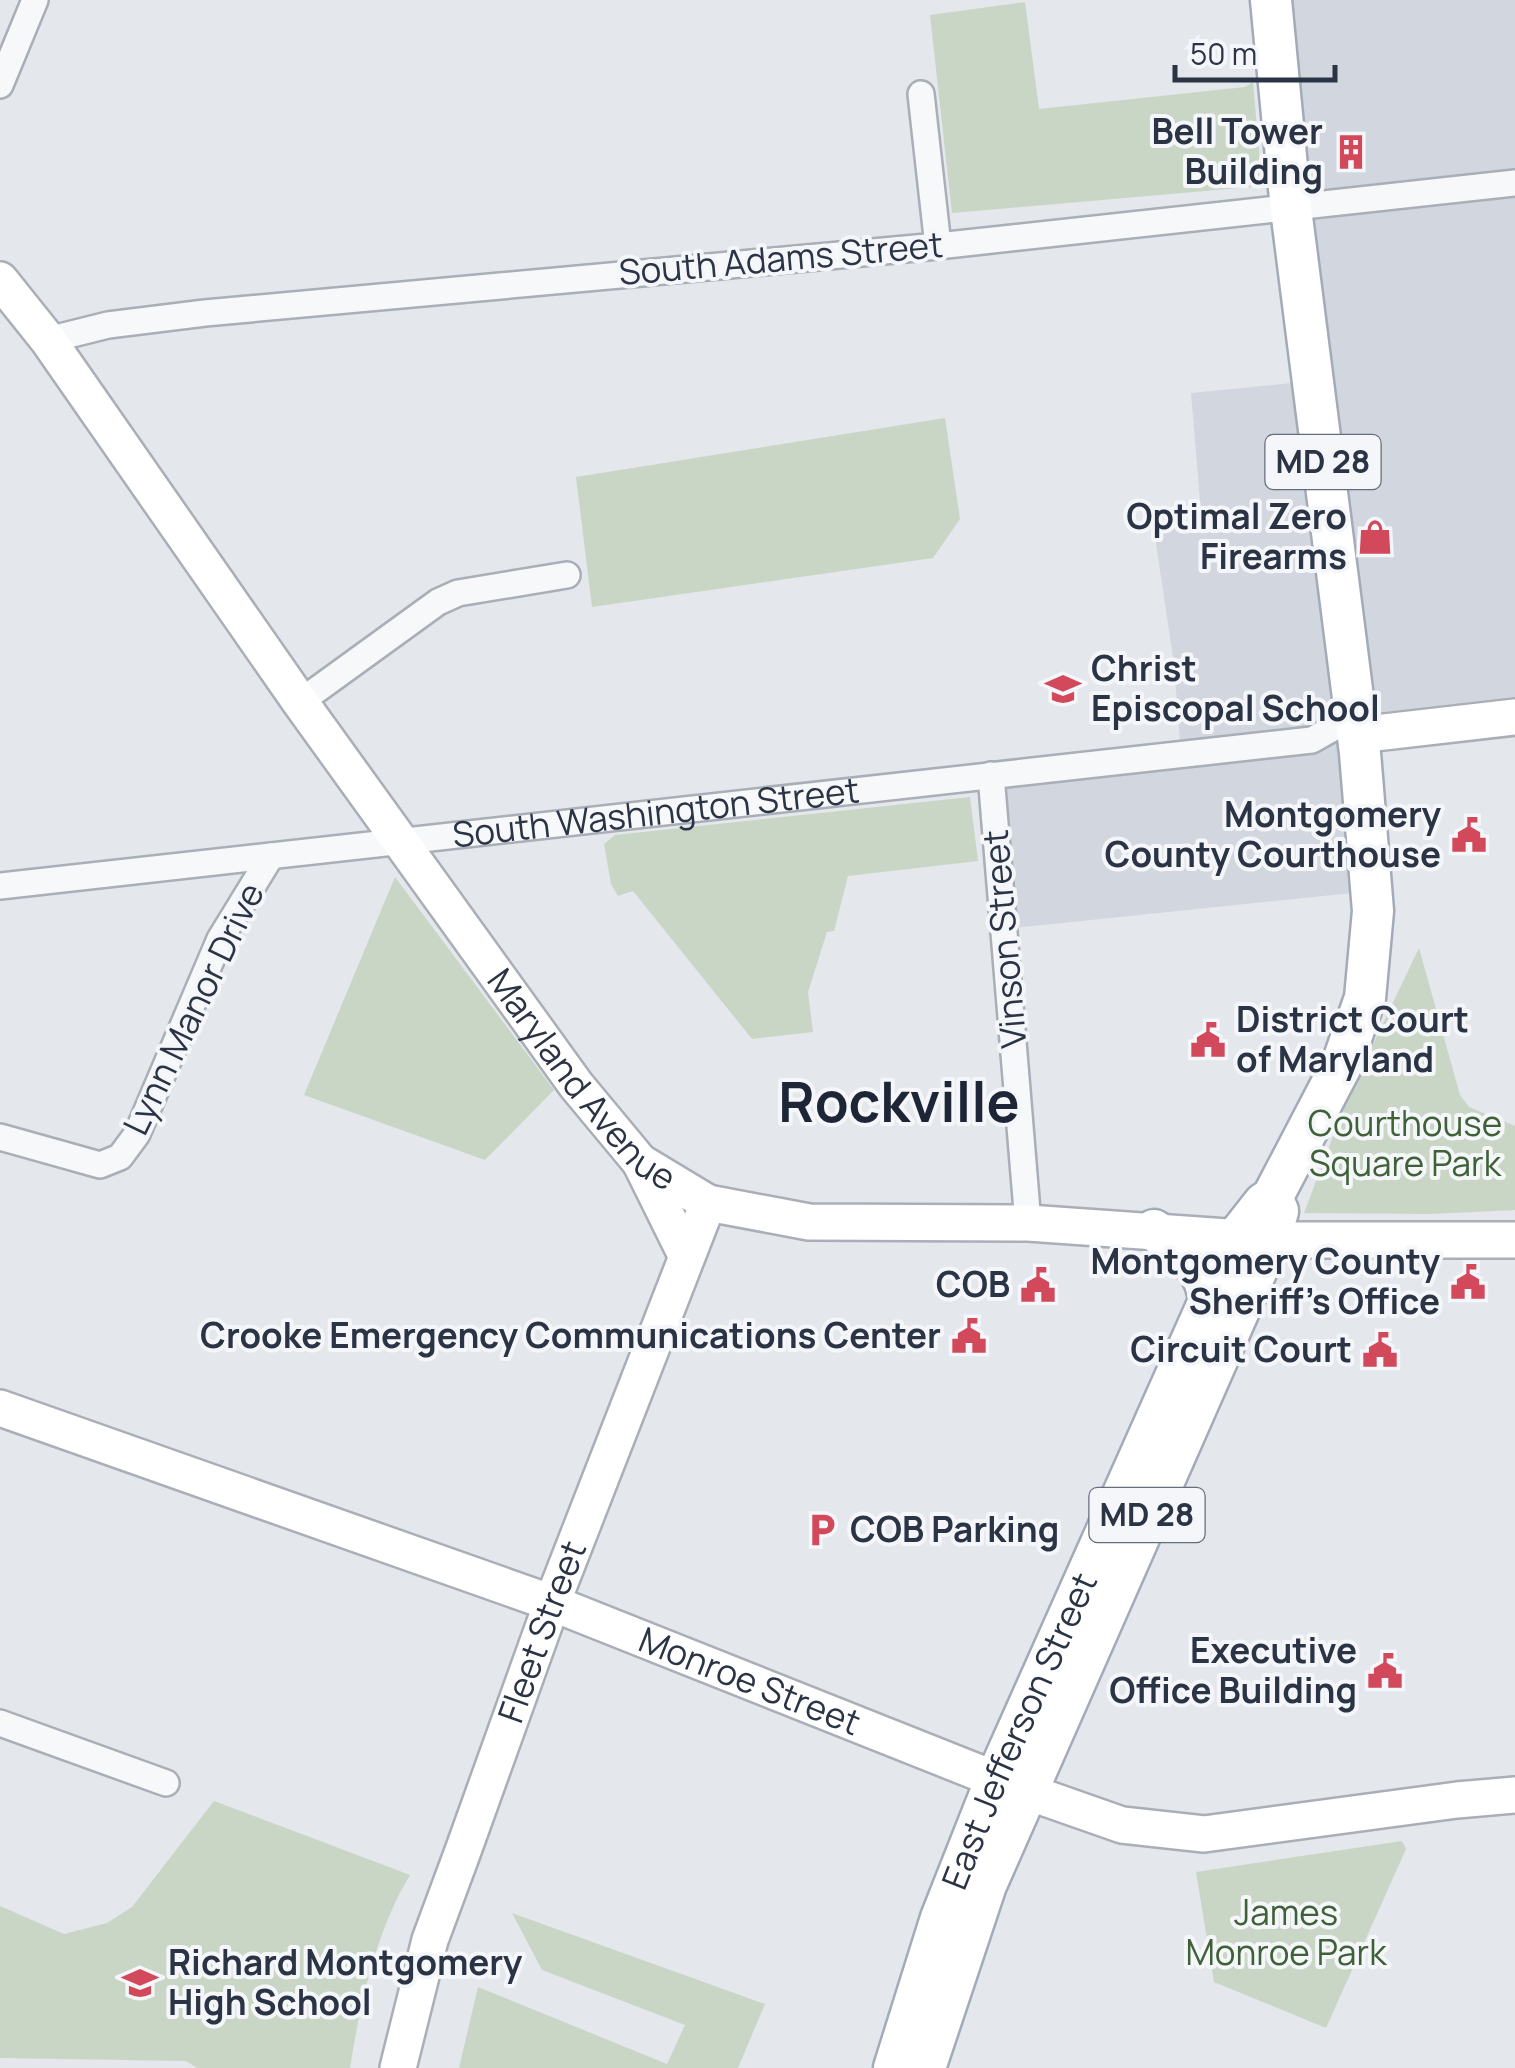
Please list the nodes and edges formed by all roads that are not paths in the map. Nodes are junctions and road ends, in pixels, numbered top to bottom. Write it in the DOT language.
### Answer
graph roads {
  1 [pos="35,0"];
  2 [pos="1270,0"];
  3 [pos="0,85"];
  4 [pos="922,94"];
  5 [pos="1515,183"];
  6 [pos="1291,209"];
  7 [pos="938,246"];
  8 [pos="0,280"];
  9 [pos="48,340"];
  10 [pos="567,575"];
  11 [pos="300,702"];
  12 [pos="1515,717"];
  13 [pos="1358,734"];
  14 [pos="1312,740"];
  15 [pos="991,775"];
  16 [pos="401,840"];
  17 [pos="271,856"];
  18 [pos="0,886"];
  19 [pos="0,1136"];
  20 [pos="640,1162"];
  21 [pos="708,1204"];
  22 [pos="1028,1223"];
  23 [pos="1154,1230"];
  24 [pos="1254,1238"];
  25 [pos="1515,1240"];
  26 [pos="686,1255"];
  27 [pos="1209,1301"];
  28 [pos="0,1408"];
  29 [pos="552,1603"];
  30 [pos="0,1723"];
  31 [pos="166,1783"];
  32 [pos="1011,1785"];
  33 [pos="1515,1796"];
  34 [pos="398,2068"];
  35 [pos="894,2068"];
  36 [pos="925,2068"];
  1 -- 3 [label="street"];
  2 -- 6 [label="main road, MD 28"];
  4 -- 7 [label="street"];
  5 -- 6 [label="street, South Adams Street"];
  6 -- 7 [label="street, South Adams Street"];
  6 -- 13 [label="main road, MD 28"];
  7 -- 9 [label="street, South Adams Street"];
  8 -- 9 [label="street, Maryland Avenue"];
  9 -- 11 [label="street, Maryland Avenue"];
  10 -- 11 [label="street"];
  11 -- 16 [label="street, Maryland Avenue"];
  12 -- 13 [label="street, South Washington Street"];
  13 -- 14 [label="street, South Washington Street"];
  13 -- 14 [label="street, South Washington Street"];
  13 -- 24 [label="main road, MD 28"];
  14 -- 15 [label="street, South Washington Street"];
  15 -- 16 [label="street, South Washington Street"];
  15 -- 22 [label="street, Vinson Street"];
  16 -- 17 [label="street, South Washington Street"];
  16 -- 20 [label="street, Maryland Avenue"];
  17 -- 18 [label="street, South Washington Street"];
  17 -- 19 [label="street, Lynn Manor Drive"];
  20 -- 21 [label="street, Maryland Avenue"];
  20 -- 26 [label="street"];
  21 -- 22 [label="street, Maryland Avenue"];
  21 -- 26 [label="street, Fleet Street"];
  22 -- 23 [label="street, Maryland Avenue"];
  23 -- 24 [label="street, Maryland Avenue"];
  23 -- 27 [label="main road"];
  24 -- 25 [label="street, Maryland Avenue"];
  24 -- 27 [label="main road, East Jefferson Street / MD 28"];
  24 -- 32 [label="main road, East Jefferson Street / MD 28"];
  26 -- 29 [label="street, Fleet Street"];
  27 -- 32 [label="main road, East Jefferson Street / MD 28"];
  28 -- 29 [label="street, Monroe Street"];
  29 -- 32 [label="street, Monroe Street"];
  29 -- 34 [label="street, Fleet Street"];
  30 -- 31 [label="street"];
  32 -- 33 [label="street, Monroe Street"];
  32 -- 35 [label="main road, East Jefferson Street / MD 28"];
  32 -- 36 [label="main road, East Jefferson Street / MD 28"];
}
